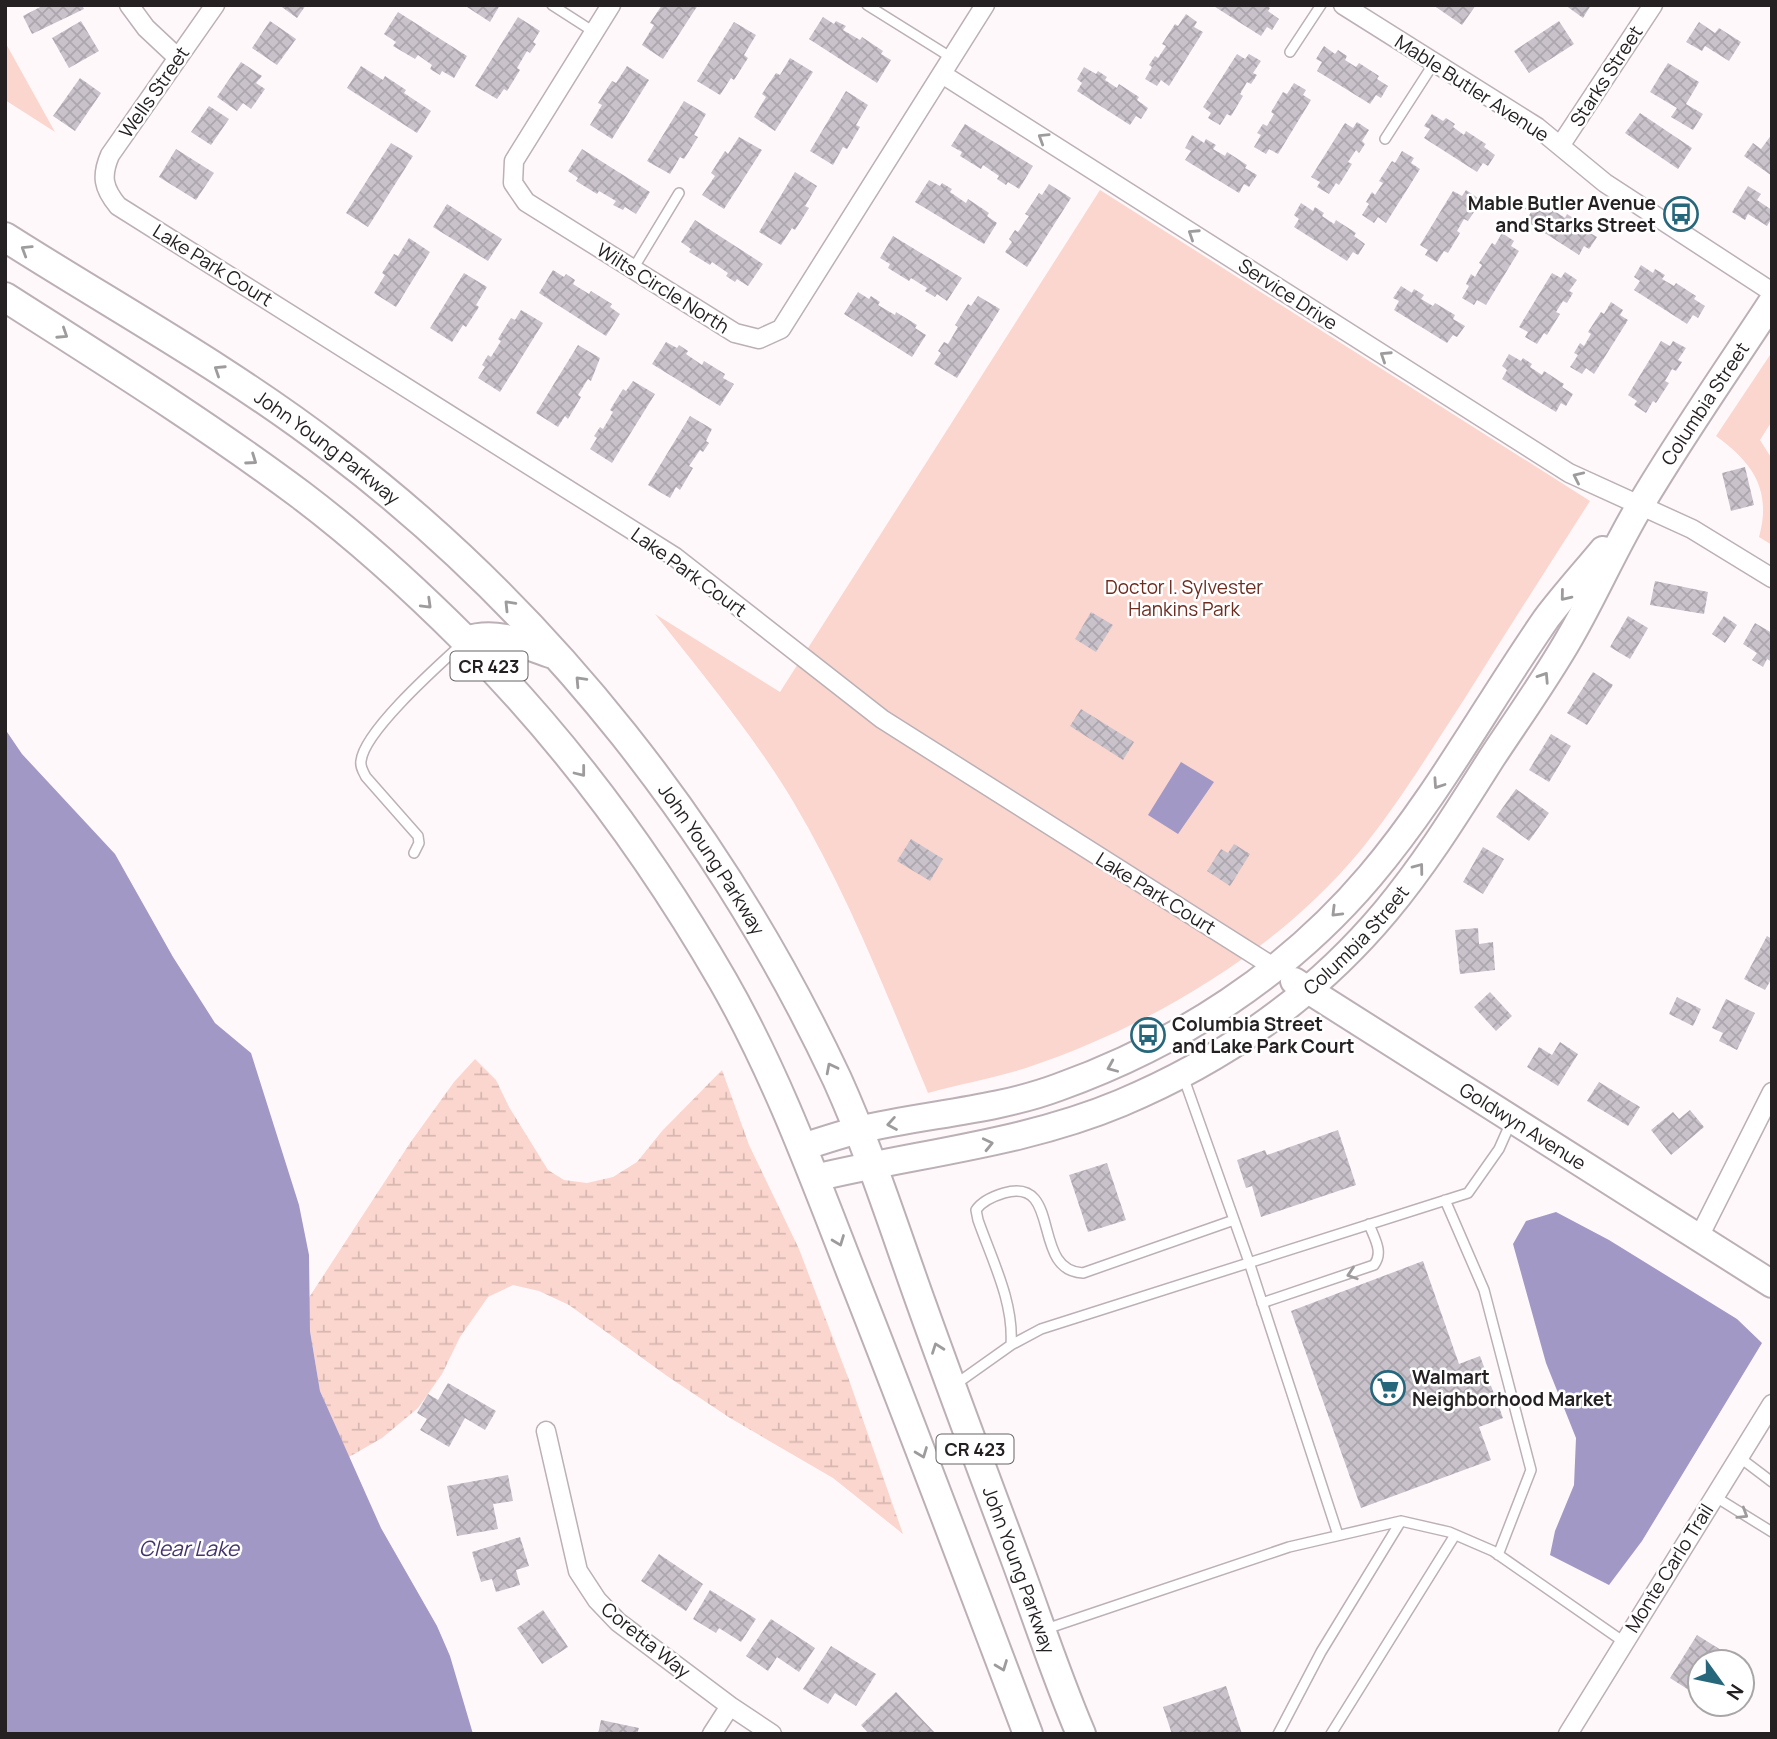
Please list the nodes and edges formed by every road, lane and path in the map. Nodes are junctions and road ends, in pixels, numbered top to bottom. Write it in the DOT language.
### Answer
graph roads {
  1 [pos="129,5"];
  2 [pos="215,5"];
  3 [pos="552,5"];
  4 [pos="611,5"];
  5 [pos="867,5"];
  6 [pos="985,5"];
  7 [pos="1321,5"];
  8 [pos="1343,5"];
  9 [pos="1653,5"];
  10 [pos="594,32"];
  11 [pos="1290,52"];
  12 [pos="178,58"];
  13 [pos="1434,63"];
  14 [pos="947,66"];
  15 [pos="1385,139"];
  16 [pos="1560,146"];
  17 [pos="103,182"];
  18 [pos="679,193"];
  19 [pos="5,237"];
  20 [pos="632,269"];
  21 [pos="1772,292"];
  22 [pos="5,297"];
  23 [pos="1772,302"];
  24 [pos="1640,505"];
  25 [pos="1772,578"];
  26 [pos="466,641"];
  27 [pos="556,655"];
  28 [pos="415,853"];
  29 [pos="1275,968"];
  30 [pos="1308,990"];
  31 [pos="1182,1074"];
  32 [pos="1772,1092"];
  33 [pos="1512,1120"];
  34 [pos="858,1130"];
  35 [pos="803,1147"];
  36 [pos="872,1164"];
  37 [pos="815,1178"];
  38 [pos="1445,1200"];
  39 [pos="1234,1220"];
  40 [pos="1369,1224"];
  41 [pos="1699,1237"];
  42 [pos="1248,1262"];
  43 [pos="1772,1284"];
  44 [pos="1262,1303"];
  45 [pos="1011,1345"];
  46 [pos="952,1387"];
  47 [pos="1772,1404"];
  48 [pos="546,1431"];
  49 [pos="1739,1457"];
  50 [pos="1772,1482"];
  51 [pos="1714,1496"];
  52 [pos="1401,1521"];
  53 [pos="1772,1532"];
  54 [pos="1338,1535"];
  55 [pos="1455,1535"];
  56 [pos="1498,1555"];
  57 [pos="1042,1630"];
  58 [pos="1624,1642"];
  59 [pos="730,1706"];
  60 [pos="712,1734"];
  61 [pos="772,1734"];
  62 [pos="1028,1734"];
  63 [pos="1081,1734"];
  64 [pos="1278,1734"];
  65 [pos="1331,1734"];
  66 [pos="1568,1734"];
  1 -- 12 [label="street"];
  2 -- 12 [label="street, Wells Street"];
  3 -- 10 [label="lane"];
  4 -- 10 [label="street, Wilts Circle North"];
  5 -- 14 [label="lane"];
  6 -- 14 [label="street, Wilts Circle North"];
  7 -- 11 [label="lane"];
  8 -- 13 [label="street, Mable Butler Avenue"];
  9 -- 16 [label="street, Starks Street"];
  10 -- 20 [label="street, Wilts Circle North"];
  12 -- 17 [label="street, Wells Street"];
  13 -- 15 [label="lane"];
  13 -- 16 [label="street, Mable Butler Avenue"];
  14 -- 20 [label="street, Wilts Circle North"];
  24 -- 14 [label="street, Service Drive, one-way"];
  16 -- 21 [label="street, Mable Butler Avenue"];
  17 -- 29 [label="street, Lake Park Court"];
  18 -- 20 [label="lane"];
  27 -- 19 [label="main road, John Young Parkway / CR 423, one-way"];
  22 -- 26 [label="main road, CR 423, one-way"];
  23 -- 24 [label="street, Columbia Street"];
  24 -- 25 [label="street, Service Drive"];
  24 -- 29 [label="street, Columbia Street, one-way"];
  30 -- 24 [label="street, Columbia Street, one-way"];
  26 -- 27 [label="main road"];
  26 -- 28 [label="lane"];
  26 -- 35 [label="main road, CR 423, one-way"];
  34 -- 27 [label="main road, John Young Parkway / CR 423, one-way"];
  29 -- 30 [label="street, Goldwyn Avenue"];
  29 -- 34 [label="street, Columbia Street, one-way"];
  30 -- 31 [label="street, Columbia Street"];
  30 -- 33 [label="street, Goldwyn Avenue"];
  36 -- 31 [label="street, Columbia Street, one-way"];
  31 -- 39 [label="lane"];
  32 -- 41 [label="street"];
  33 -- 38 [label="lane"];
  33 -- 41 [label="street, Goldwyn Avenue"];
  34 -- 35 [label="street, Columbia Street"];
  34 -- 36 [label="main road, John Young Parkway / CR 423"];
  35 -- 37 [label="main road, CR 423"];
  36 -- 37 [label="street, Columbia Street"];
  46 -- 36 [label="main road, John Young Parkway / CR 423, one-way"];
  37 -- 62 [label="main road, CR 423, one-way"];
  38 -- 40 [label="lane"];
  38 -- 56 [label="lane"];
  39 -- 42 [label="lane"];
  39 -- 45 [label="lane"];
  40 -- 42 [label="lane"];
  40 -- 44 [label="lane, one-way"];
  41 -- 43 [label="street, Goldwyn Avenue"];
  42 -- 44 [label="lane"];
  42 -- 45 [label="lane"];
  44 -- 54 [label="lane"];
  45 -- 46 [label="lane"];
  46 -- 57 [label="main road, John Young Parkway / CR 423"];
  47 -- 49 [label="street, Monte Carlo Trail"];
  48 -- 59 [label="street, Coretta Way"];
  49 -- 50 [label="lane"];
  49 -- 51 [label="street, Monte Carlo Trail"];
  51 -- 53 [label="lane, one-way"];
  51 -- 58 [label="street, Monte Carlo Trail"];
  52 -- 54 [label="lane"];
  52 -- 55 [label="lane"];
  52 -- 64 [label="lane"];
  54 -- 57 [label="lane"];
  55 -- 56 [label="lane"];
  55 -- 65 [label="lane"];
  56 -- 58 [label="lane"];
  57 -- 63 [label="main road, John Young Parkway / CR 423"];
  58 -- 66 [label="street, Monte Carlo Trail"];
  59 -- 60 [label="street"];
  59 -- 61 [label="street, Coretta Way"];
}
